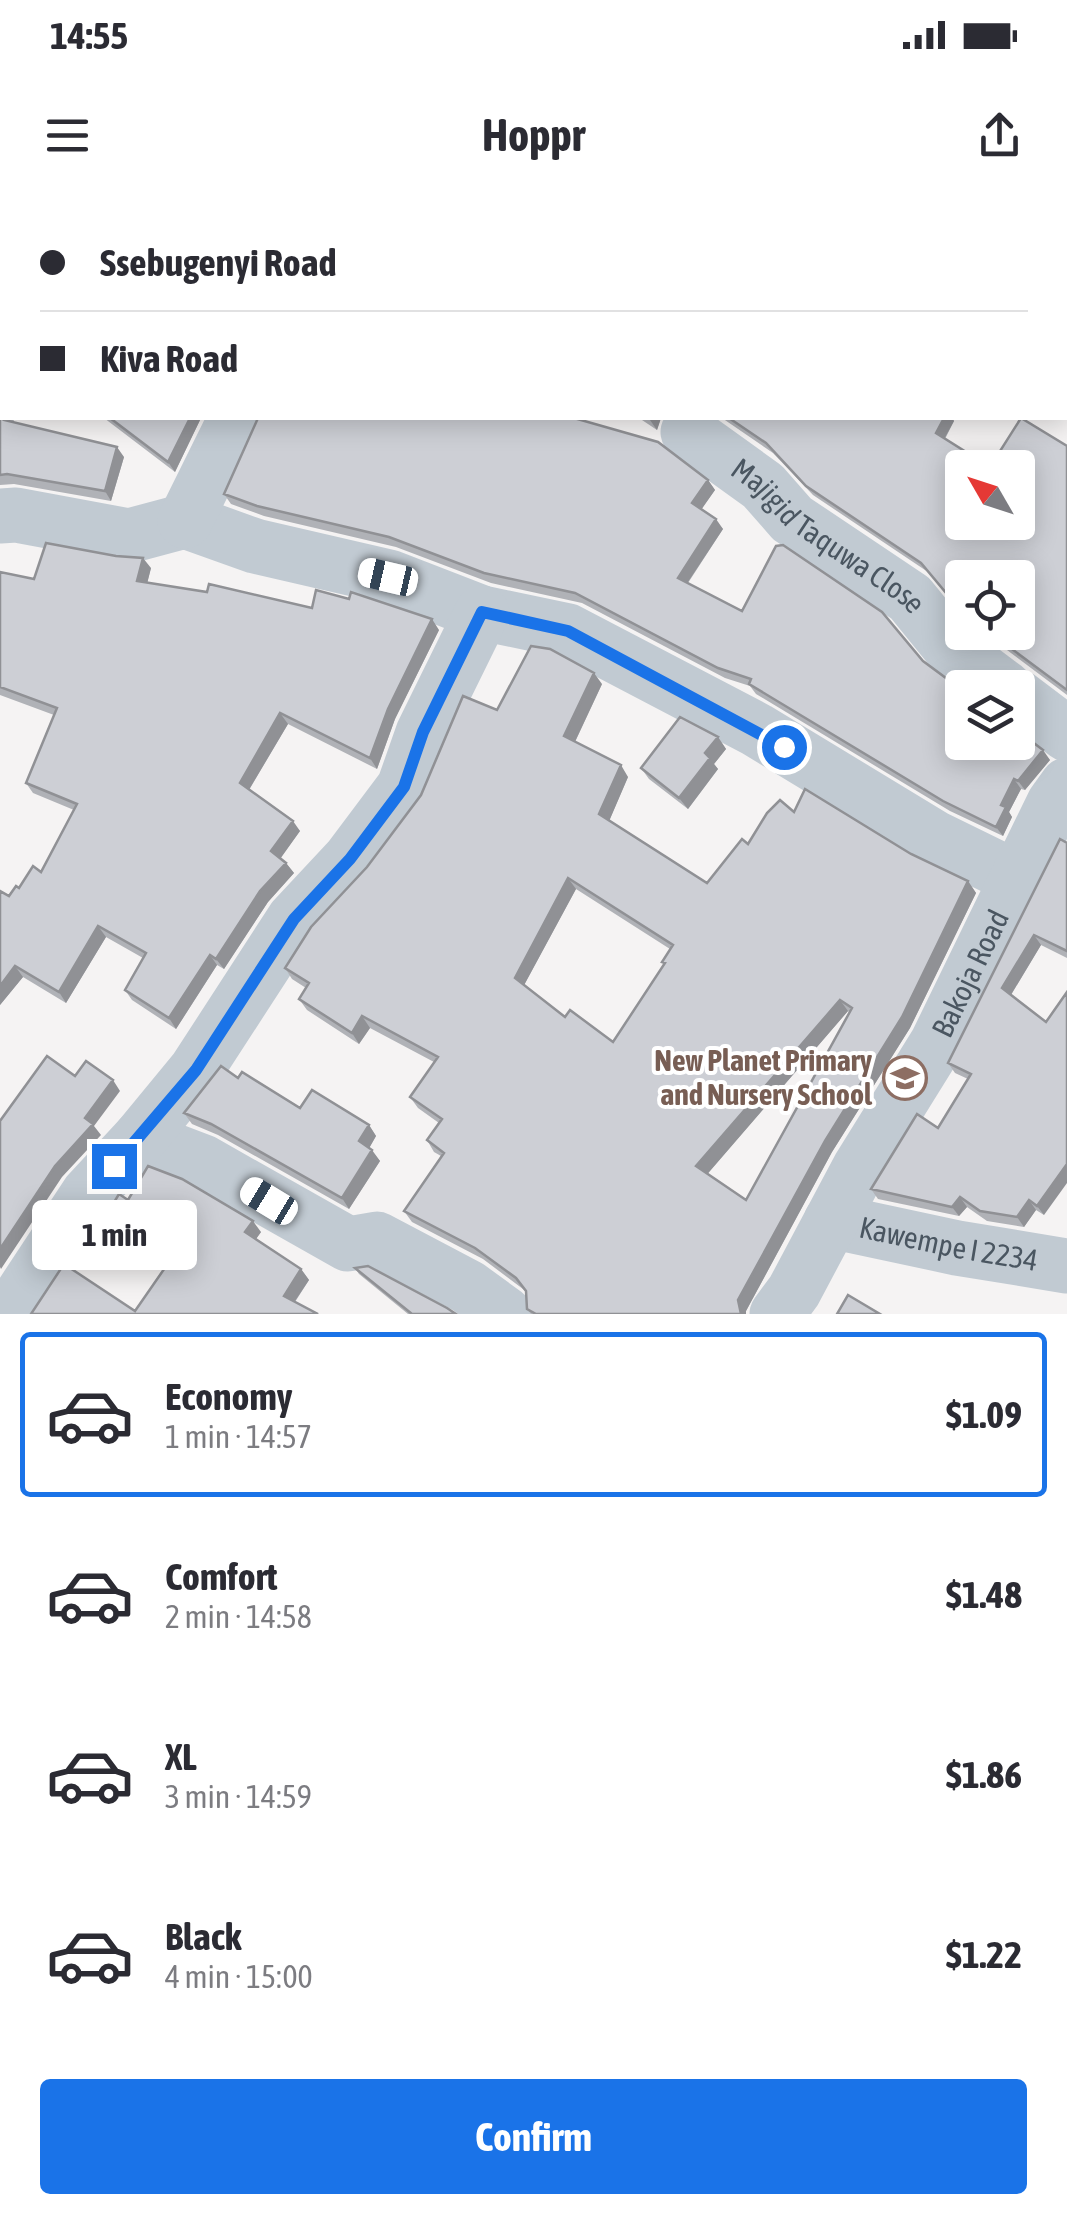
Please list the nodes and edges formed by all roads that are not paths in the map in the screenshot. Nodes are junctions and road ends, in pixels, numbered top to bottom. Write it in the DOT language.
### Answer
graph roads {
  1 [pos="235,420"];
  2 [pos="688,432"];
  3 [pos="0,516"];
  4 [pos="185,521"];
  5 [pos="482,612"];
  6 [pos="981,670"];
  7 [pos="1035,710"];
  8 [pos="1067,734"];
  9 [pos="1067,785"];
  10 [pos="1017,878"];
  11 [pos="140,1138"];
  12 [pos="832,1221"];
  13 [pos="1067,1266"];
  14 [pos="9,1314"];
  15 [pos="505,1314"];
  16 [pos="776,1314"];
  1 -- 4 [label="street"];
  2 -- 6 [label="street, Majigid Taquwa Close"];
  3 -- 4 [label="street"];
  4 -- 5 [label="street"];
  5 -- 10 [label="street"];
  5 -- 11 [label="street"];
  7 -- 8 [label="street"];
  9 -- 10 [label="street, Bakoja Road"];
  10 -- 12 [label="street, Bakoja Road"];
  11 -- 14 [label="street"];
  11 -- 15 [label="street"];
  12 -- 13 [label="street, Kawempe I 2234"];
  12 -- 16 [label="street, Bakoja Road"];
}
